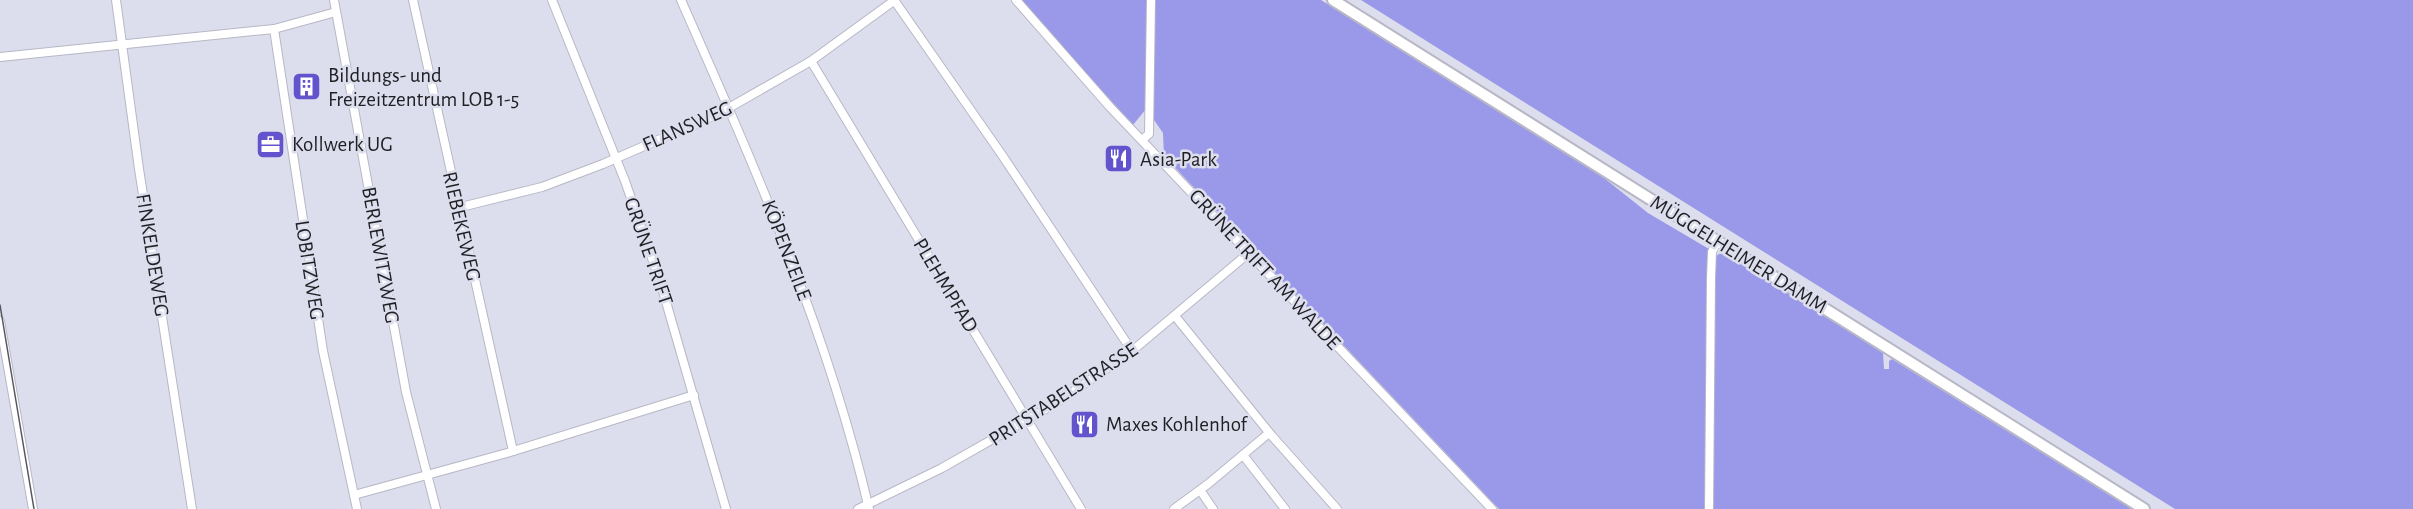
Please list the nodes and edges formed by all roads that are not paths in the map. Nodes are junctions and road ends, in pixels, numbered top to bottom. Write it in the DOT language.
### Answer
graph roads {
  1 [pos="116,0"];
  2 [pos="334,0"];
  3 [pos="413,0"];
  4 [pos="552,0"];
  5 [pos="681,0"];
  6 [pos="895,0"];
  7 [pos="1016,0"];
  8 [pos="1151,0"];
  9 [pos="1334,0"];
  10 [pos="336,12"];
  11 [pos="274,29"];
  12 [pos="121,44"];
  13 [pos="0,57"];
  14 [pos="811,61"];
  15 [pos="729,108"];
  16 [pos="1143,140"];
  17 [pos="616,158"];
  18 [pos="457,208"];
  19 [pos="1717,241"];
  20 [pos="1250,252"];
  21 [pos="1175,316"];
  22 [pos="0,321"];
  23 [pos="1132,351"];
  24 [pos="694,395"];
  25 [pos="1028,420"];
  26 [pos="1269,433"];
  27 [pos="513,451"];
  28 [pos="1243,455"];
  29 [pos="428,476"];
  30 [pos="1200,490"];
  31 [pos="354,495"];
  32 [pos="869,507"];
  33 [pos="33,509"];
  34 [pos="192,509"];
  35 [pos="357,509"];
  36 [pos="436,509"];
  37 [pos="726,509"];
  38 [pos="858,509"];
  39 [pos="1081,509"];
  40 [pos="1174,509"];
  41 [pos="1213,509"];
  42 [pos="1285,509"];
  43 [pos="1337,509"];
  44 [pos="1492,509"];
  45 [pos="1709,509"];
  46 [pos="2144,509"];
  1 -- 12 [label="street, FINKELDEWEG"];
  2 -- 10 [label="street, BERLEWITZWEG"];
  3 -- 18 [label="street, RIEBEKEWEG"];
  4 -- 17 [label="street, GRÜNE TRIFT"];
  5 -- 15 [label="street, KÖPENZEILE"];
  6 -- 14 [label="street, FLANSWEG"];
  6 -- 23 [label="street"];
  7 -- 16 [label="street, GRÜNE TRIFT AM WALDE"];
  8 -- 16 [label="street"];
  9 -- 19 [label="main road, MÜGGELHEIMER DAMM"];
  10 -- 11 [label="street"];
  10 -- 29 [label="street, BERLEWITZWEG"];
  11 -- 12 [label="street"];
  11 -- 31 [label="street, LOBITZWEG"];
  12 -- 13 [label="street"];
  12 -- 34 [label="street, FINKELDEWEG"];
  14 -- 15 [label="street, FLANSWEG"];
  14 -- 25 [label="street, PLEHMPFAD"];
  15 -- 17 [label="street, FLANSWEG"];
  15 -- 32 [label="street, KÖPENZEILE"];
  16 -- 20 [label="street, GRÜNE TRIFT AM WALDE"];
  17 -- 18 [label="street, FLANSWEG"];
  17 -- 24 [label="street, GRÜNE TRIFT"];
  18 -- 27 [label="street, RIEBEKEWEG"];
  19 -- 45 [label="street"];
  19 -- 46 [label="main road, MÜGGELHEIMER DAMM"];
  20 -- 21 [label="street, PRITSTABELSTRASSE"];
  20 -- 44 [label="street, GRÜNE TRIFT AM WALDE"];
  21 -- 23 [label="street, PRITSTABELSTRASSE"];
  21 -- 26 [label="street"];
  22 -- 33 [label="street"];
  23 -- 25 [label="street, PRITSTABELSTRASSE"];
  24 -- 27 [label="street"];
  24 -- 37 [label="street, GRÜNE TRIFT"];
  25 -- 32 [label="street, PRITSTABELSTRASSE"];
  25 -- 39 [label="street, PLEHMPFAD"];
  26 -- 28 [label="street"];
  26 -- 43 [label="street"];
  27 -- 29 [label="street"];
  28 -- 30 [label="street"];
  28 -- 42 [label="street"];
  29 -- 31 [label="street"];
  29 -- 36 [label="street, BERLEWITZWEG"];
  30 -- 40 [label="street"];
  30 -- 41 [label="street"];
  31 -- 35 [label="street, LOBITZWEG"];
  32 -- 38 [label="street, PRITSTABELSTRASSE"];
}
